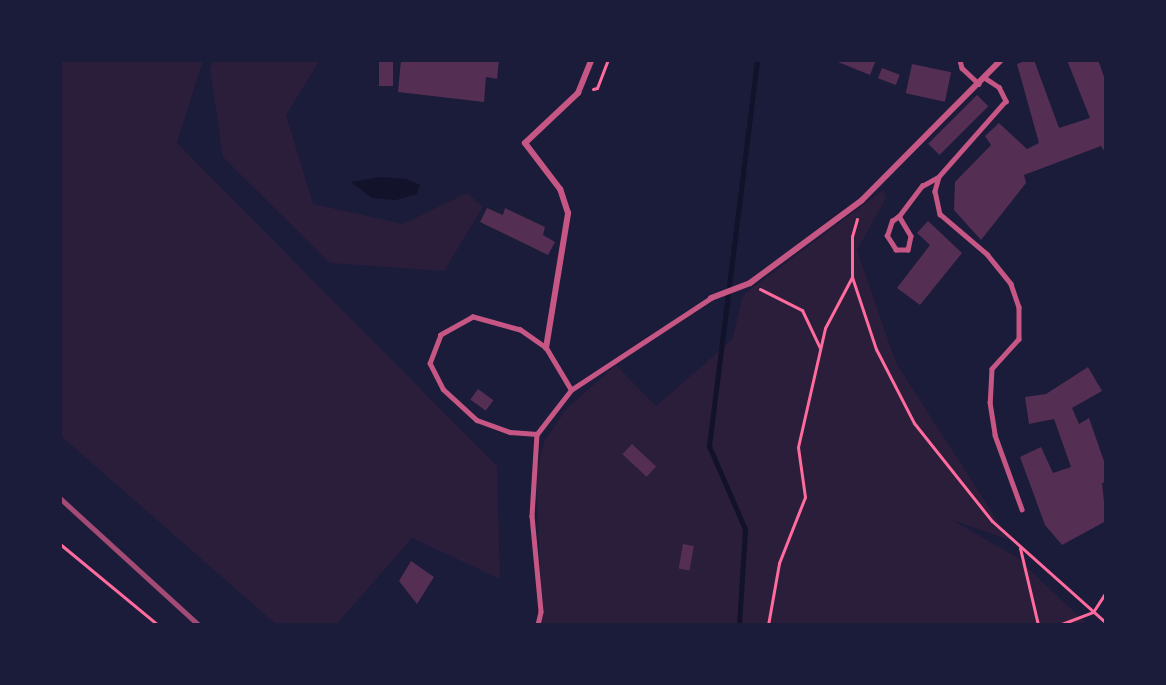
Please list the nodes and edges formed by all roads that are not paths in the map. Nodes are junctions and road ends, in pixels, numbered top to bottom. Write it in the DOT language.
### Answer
graph roads {
  1 [pos="591,60"];
  2 [pos="960,60"];
  3 [pos="1001,60"];
  4 [pos="985,78"];
  5 [pos="979,84"];
  6 [pos="939,177"];
  7 [pos="899,216"];
  8 [pos="711,298"];
  9 [pos="546,348"];
  10 [pos="571,390"];
  11 [pos="537,434"];
  12 [pos="1022,509"];
  13 [pos="538,625"];
  1 -- 9 [label="street"];
  2 -- 5 [label="lane"];
  3 -- 4 [label="street"];
  4 -- 5 [label="street"];
  4 -- 6 [label="lane"];
  5 -- 8 [label="street"];
  6 -- 7 [label="lane"];
  6 -- 12 [label="lane"];
  7 -- 7 [label="lane"];
  8 -- 10 [label="lane"];
  9 -- 10 [label="lane"];
  9 -- 11 [label="lane"];
  10 -- 11 [label="lane"];
  11 -- 13 [label="lane"];
}
